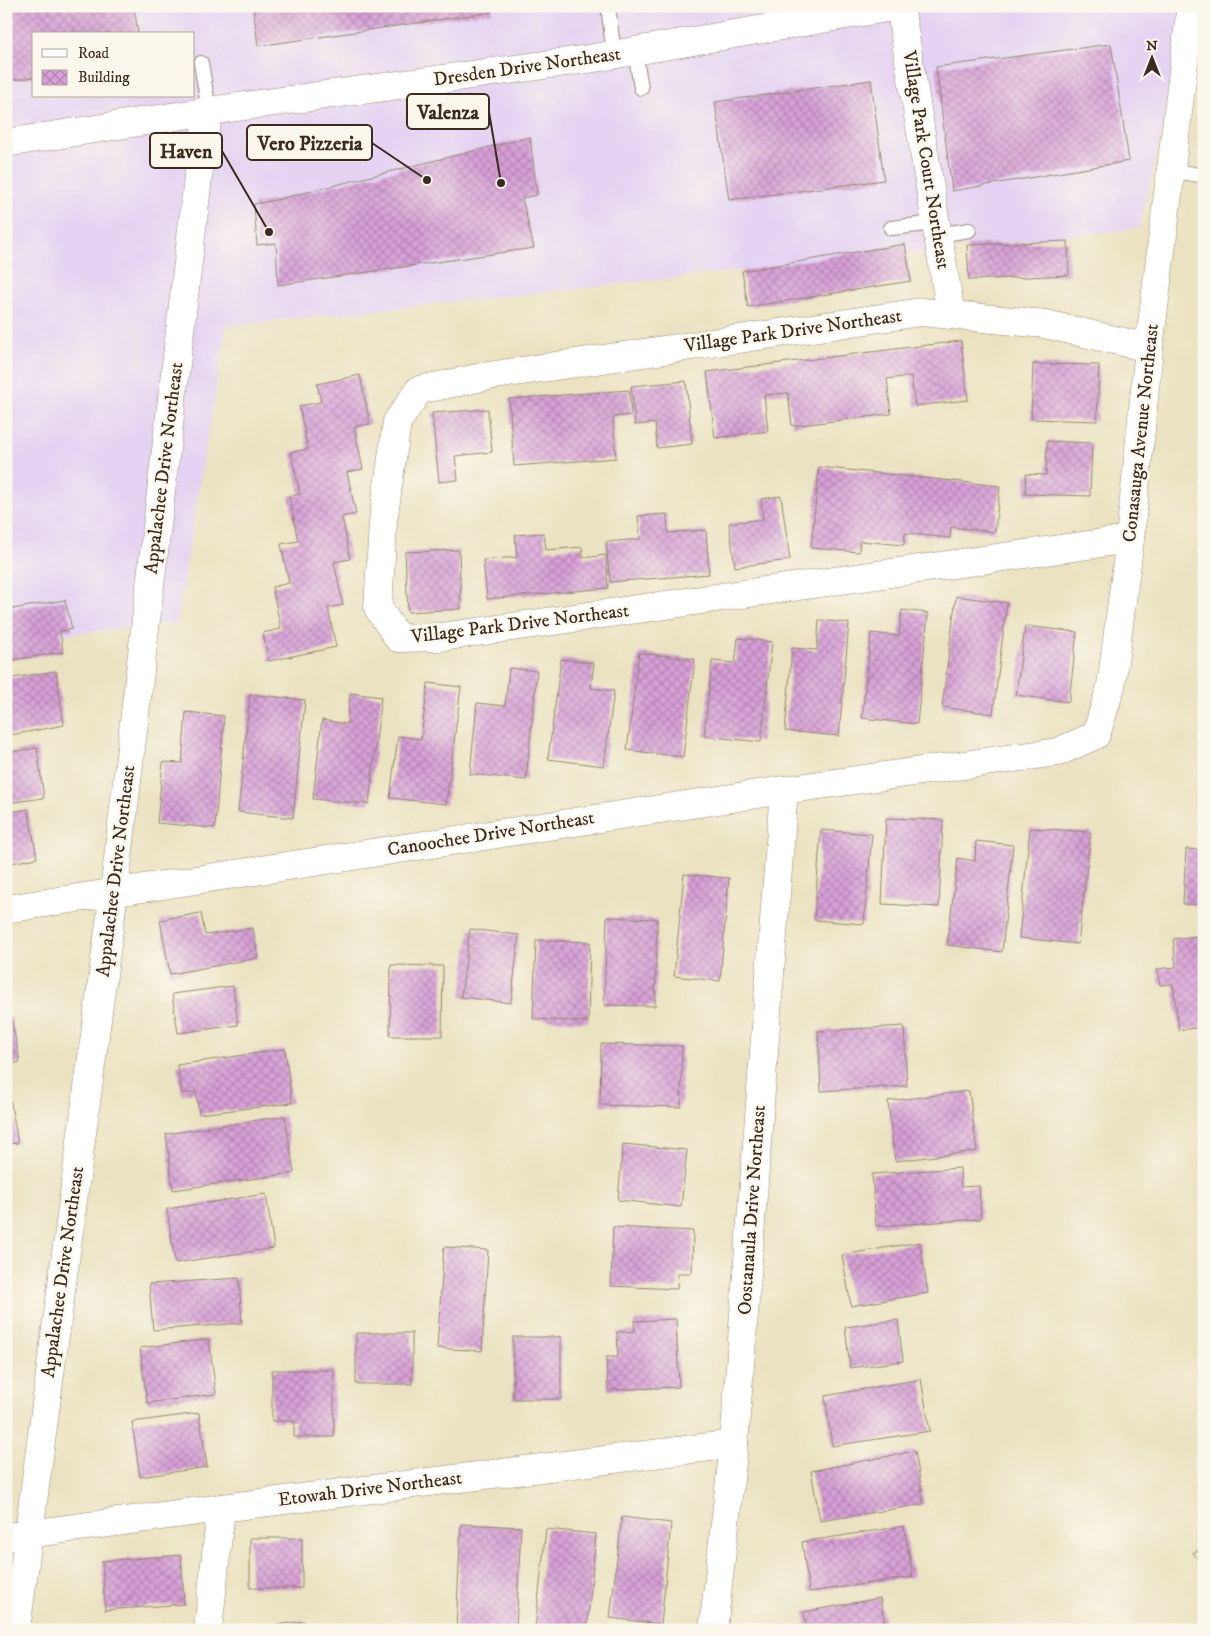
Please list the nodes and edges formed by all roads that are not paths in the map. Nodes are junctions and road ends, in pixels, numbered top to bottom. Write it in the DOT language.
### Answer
graph roads {
  1 [pos="608,6"];
  2 [pos="899,6"];
  3 [pos="1191,6"];
  4 [pos="625,53"];
  5 [pos="201,63"];
  6 [pos="641,88"];
  7 [pos="208,110"];
  8 [pos="6,143"];
  9 [pos="1171,170"];
  10 [pos="1204,176"];
  11 [pos="892,228"];
  12 [pos="937,229"];
  13 [pos="970,230"];
  14 [pos="951,314"];
  15 [pos="1149,348"];
  16 [pos="1130,539"];
  17 [pos="977,764"];
  18 [pos="784,790"];
  19 [pos="114,892"];
  20 [pos="6,909"];
  21 [pos="734,1444"];
  22 [pos="221,1508"];
  23 [pos="17,1535"];
  24 [pos="16,1630"];
  25 [pos="208,1630"];
  26 [pos="713,1630"];
  1 -- 4 [label="lane"];
  2 -- 4 [label="street, Dresden Drive Northeast"];
  2 -- 12 [label="street, Village Park Court Northeast"];
  3 -- 9 [label="street, Conasauga Avenue Northeast"];
  4 -- 6 [label="lane"];
  4 -- 7 [label="street, Dresden Drive Northeast"];
  5 -- 7 [label="lane"];
  7 -- 8 [label="street, Dresden Drive Northeast"];
  7 -- 19 [label="street, Appalachee Drive Northeast"];
  9 -- 10 [label="lane"];
  9 -- 15 [label="street, Conasauga Avenue Northeast"];
  11 -- 12 [label="lane"];
  12 -- 13 [label="lane"];
  12 -- 14 [label="street, Village Park Court Northeast"];
  14 -- 15 [label="street, Village Park Drive Northeast"];
  14 -- 16 [label="street, Village Park Drive Northeast"];
  15 -- 16 [label="street, Conasauga Avenue Northeast"];
  16 -- 17 [label="street, Conasauga Avenue Northeast"];
  17 -- 18 [label="street, Canoochee Drive Northeast"];
  18 -- 19 [label="street, Canoochee Drive Northeast"];
  18 -- 21 [label="street, Oostanaula Drive Northeast"];
  19 -- 20 [label="street, Canoochee Drive Northeast"];
  19 -- 23 [label="street, Appalachee Drive Northeast"];
  21 -- 22 [label="street, Etowah Drive Northeast"];
  21 -- 26 [label="street, Oostanaula Drive Northeast"];
  22 -- 23 [label="street, Etowah Drive Northeast"];
  22 -- 25 [label="street"];
  23 -- 24 [label="street, Appalachee Drive Northeast"];
}
